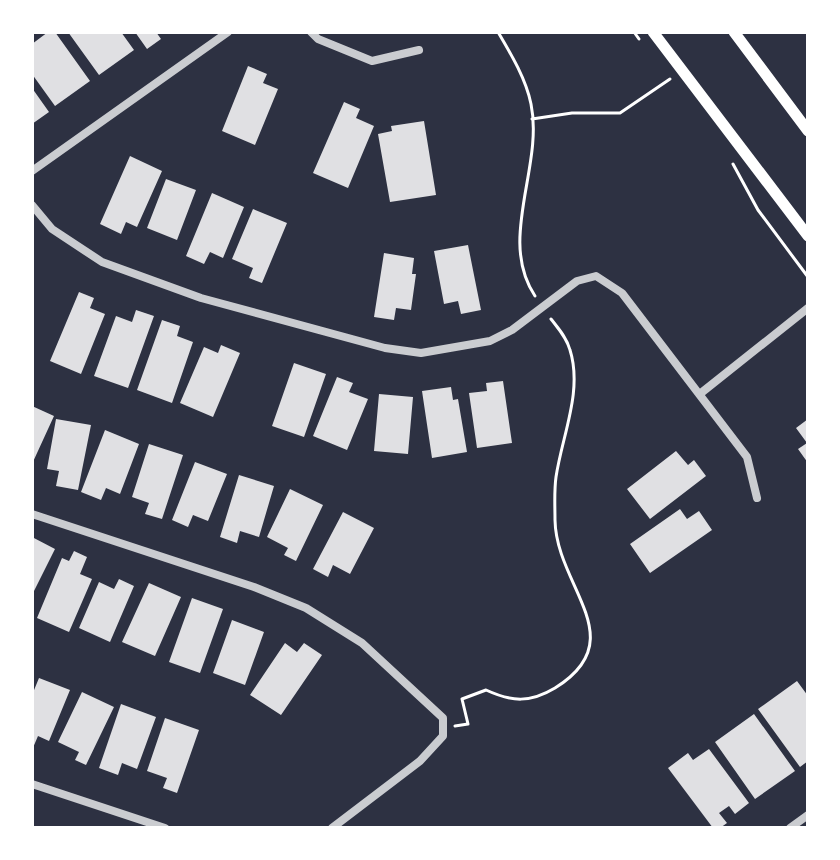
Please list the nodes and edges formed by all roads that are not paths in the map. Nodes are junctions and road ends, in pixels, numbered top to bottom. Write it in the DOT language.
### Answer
graph roads {
  1 [pos="228,32"];
  2 [pos="311,32"];
  3 [pos="653,32"];
  4 [pos="734,32"];
  5 [pos="419,50"];
  6 [pos="808,131"];
  7 [pos="32,171"];
  8 [pos="32,205"];
  9 [pos="808,236"];
  10 [pos="808,308"];
  11 [pos="701,393"];
  12 [pos="757,498"];
  13 [pos="32,514"];
  14 [pos="32,784"];
  15 [pos="808,815"];
  16 [pos="165,828"];
  17 [pos="332,828"];
  18 [pos="790,828"];
  1 -- 7 [label="street"];
  2 -- 5 [label="street"];
  3 -- 9 [label="main road"];
  4 -- 6 [label="main road"];
  8 -- 11 [label="street"];
  10 -- 11 [label="street"];
  11 -- 12 [label="street"];
  13 -- 17 [label="street"];
  14 -- 16 [label="street"];
  15 -- 18 [label="street"];
}
